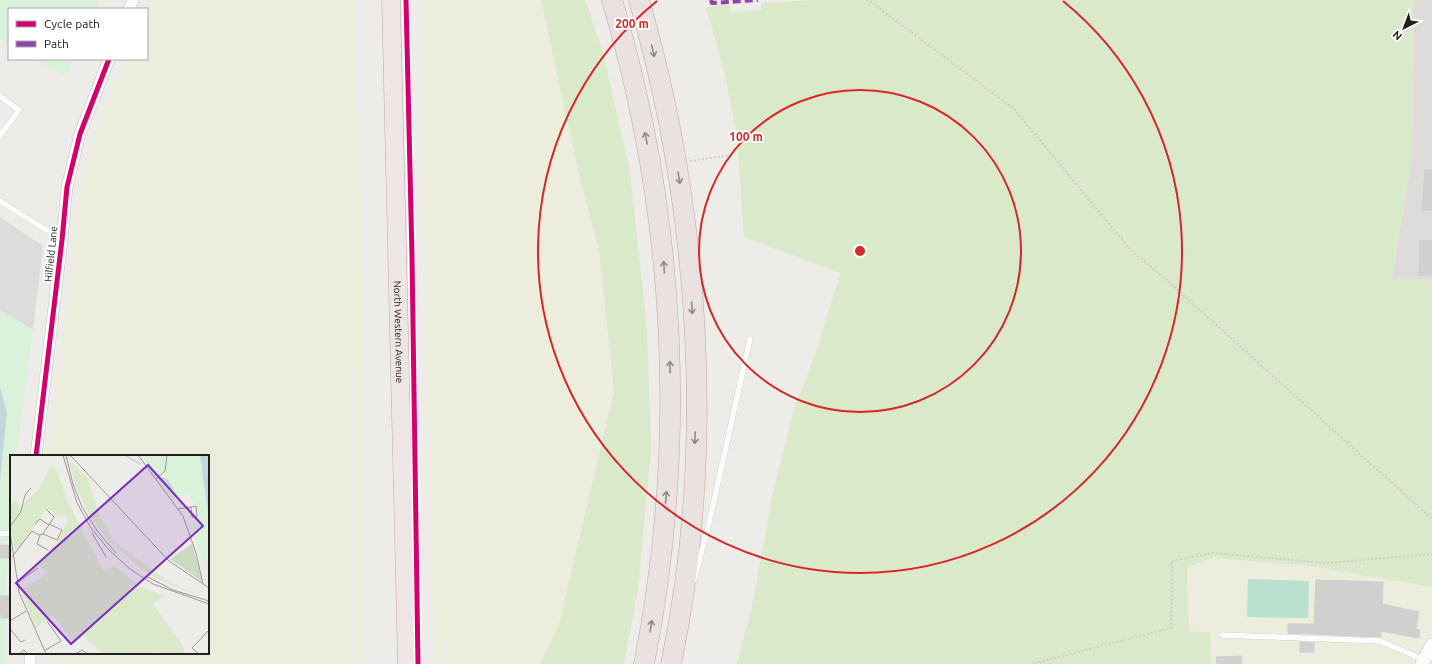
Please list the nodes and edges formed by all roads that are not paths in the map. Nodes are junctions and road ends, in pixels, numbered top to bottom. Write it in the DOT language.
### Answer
graph roads {
  1 [pos="391,0"];
  2 [pos="612,0"];
  3 [pos="639,0"];
  4 [pos="109,60"];
  5 [pos="0,96"];
  6 [pos="0,136"];
  7 [pos="0,201"];
  8 [pos="62,240"];
  9 [pos="750,339"];
  10 [pos="36,455"];
  11 [pos="10,533"];
  12 [pos="0,534"];
  13 [pos="692,589"];
  14 [pos="690,596"];
  15 [pos="1222,635"];
  16 [pos="1428,654"];
  17 [pos="672,660"];
  18 [pos="406,664"];
  19 [pos="644,664"];
  1 -- 18 [label="highway, North Western Avenue"];
  19 -- 2 [label="highway, one-way"];
  3 -- 17 [label="highway, one-way"];
  4 -- 8 [label="street, Hilfield Lane"];
  5 -- 6 [label="lane"];
  7 -- 8 [label="lane"];
  8 -- 10 [label="street, Hilfield Lane"];
  9 -- 13 [label="lane"];
  11 -- 12 [label="lane"];
  14 -- 17 [label="lane"];
  15 -- 16 [label="lane"];
}
